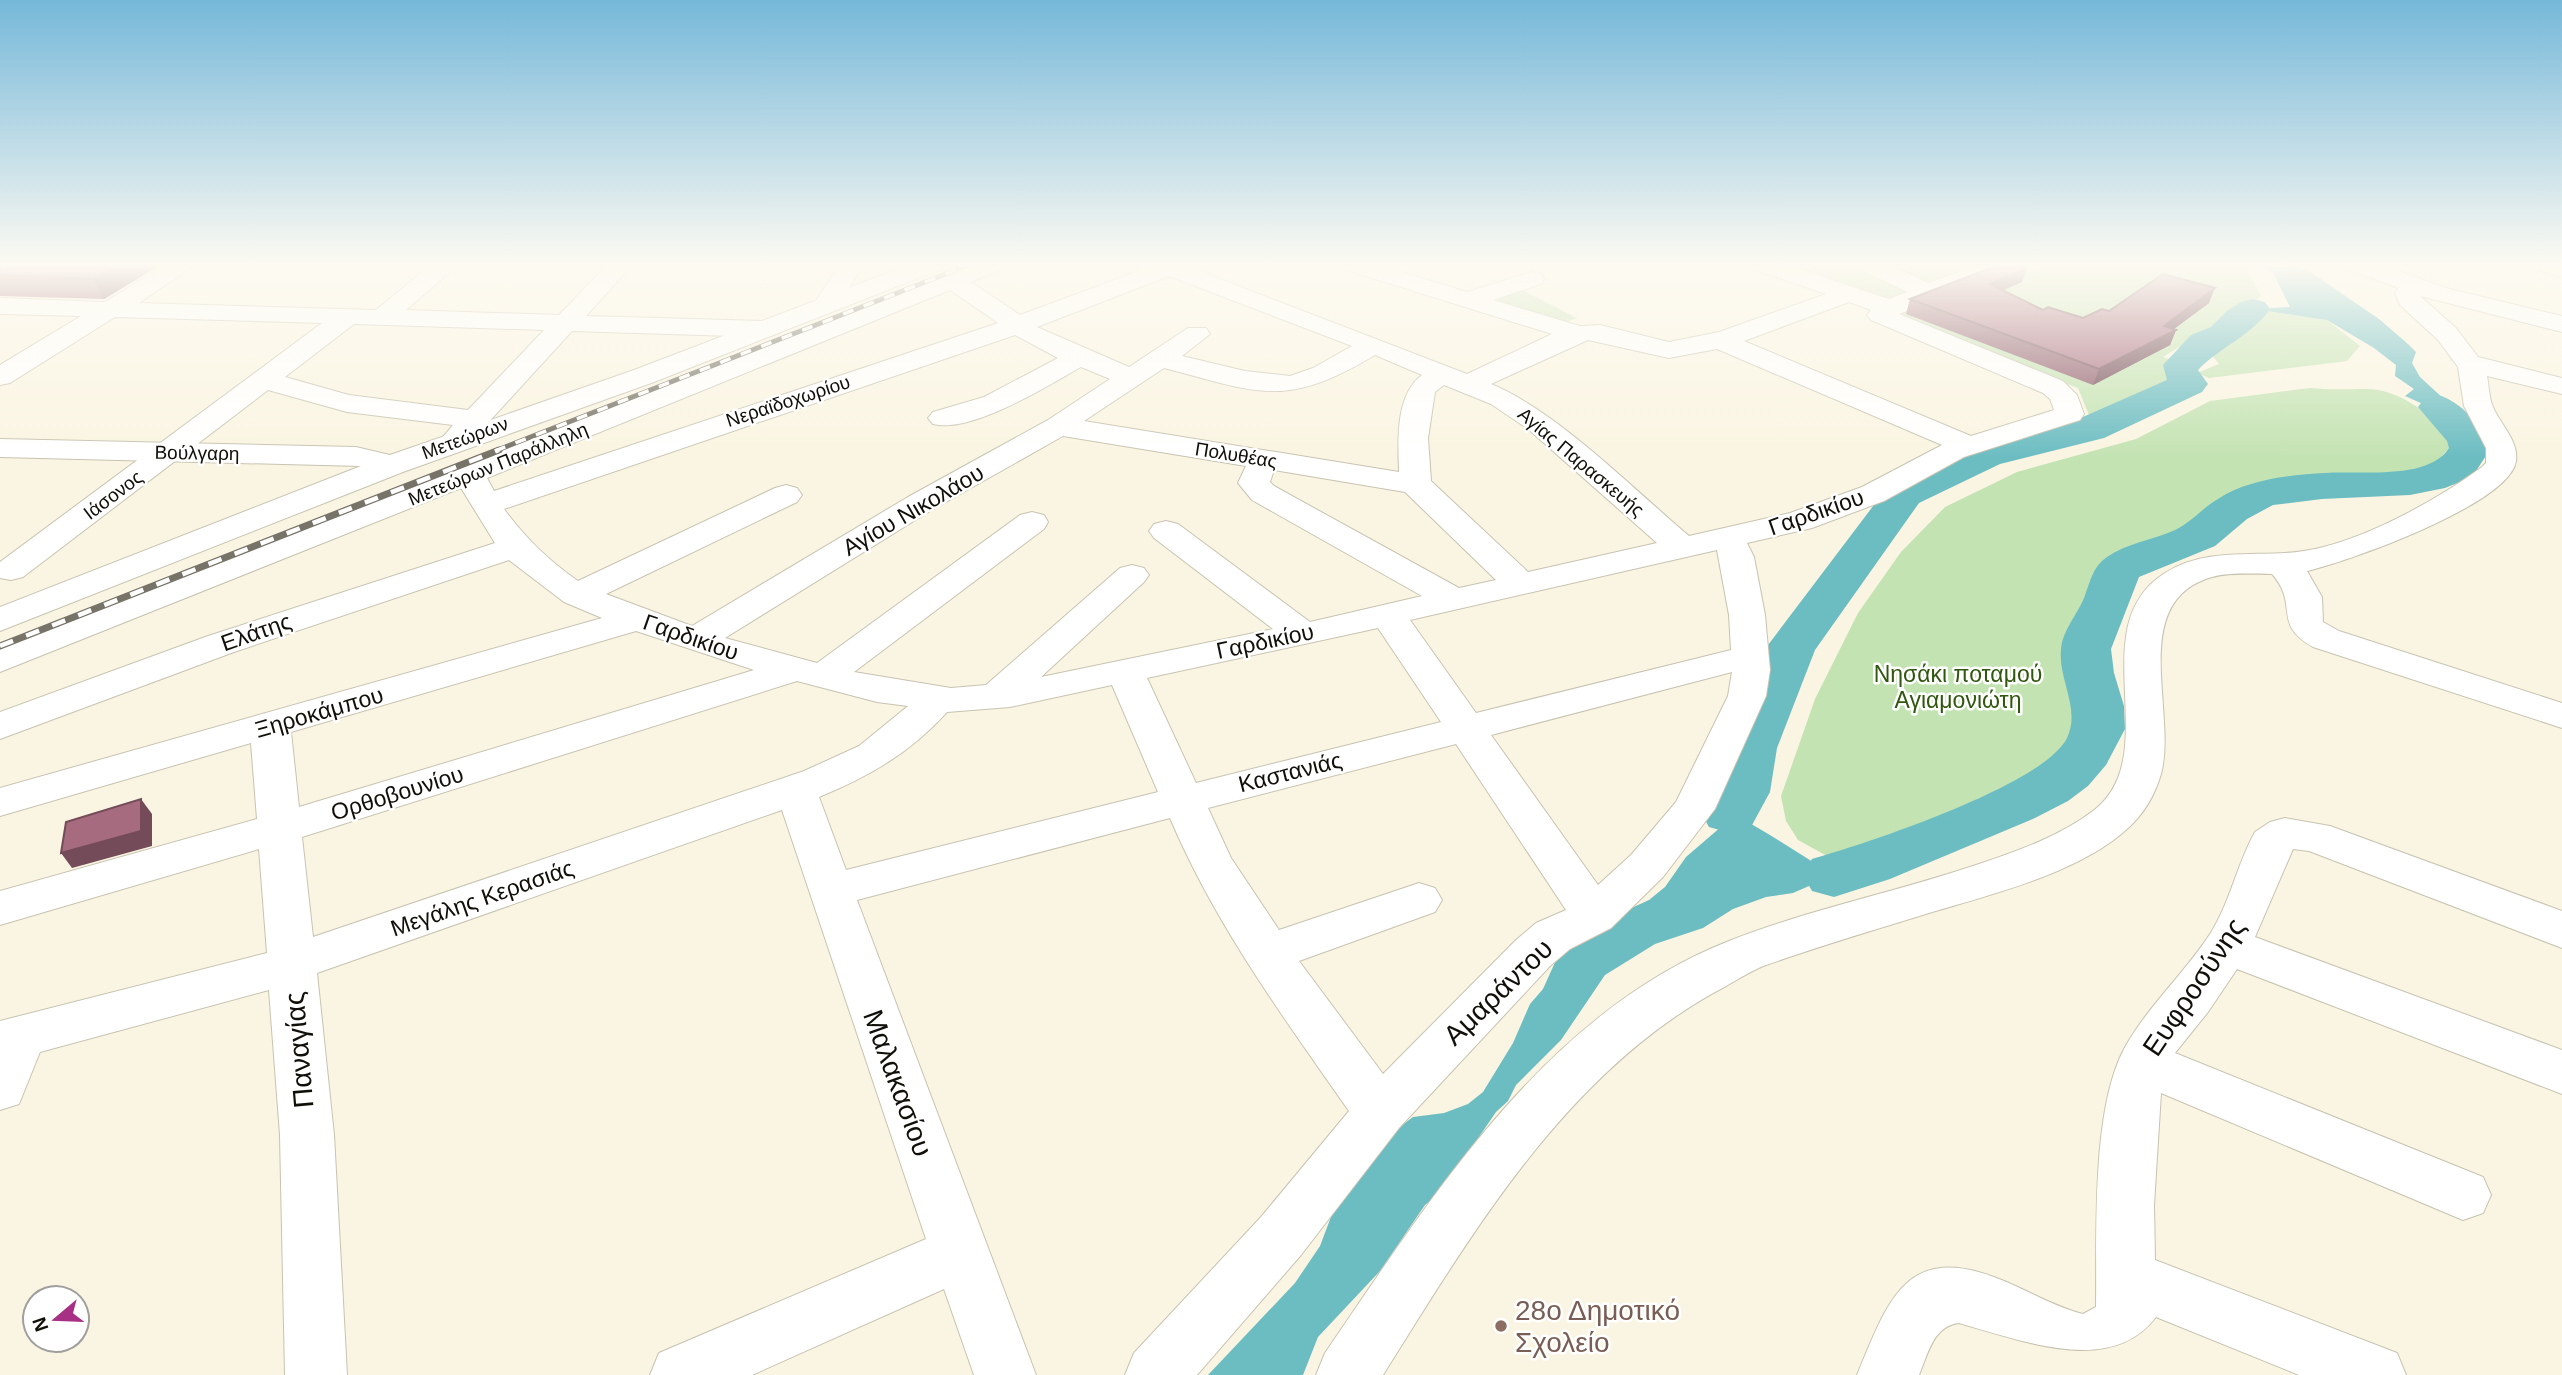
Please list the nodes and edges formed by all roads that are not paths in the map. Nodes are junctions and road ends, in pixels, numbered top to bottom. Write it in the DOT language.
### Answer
graph roads {
  1 [pos="79,328"];
  2 [pos="332,328"];
  3 [pos="557,328"];
  4 [pos="712,328"];
  5 [pos="769,328"];
  6 [pos="817,328"];
  7 [pos="1008,328"];
  8 [pos="1024,328"];
  9 [pos="1328,328"];
  10 [pos="1560,328"];
  11 [pos="1752,328"];
  12 [pos="1912,328"];
  13 [pos="2440,328"];
  14 [pos="765,330"];
  15 [pos="1197,334"];
  16 [pos="1579,334"];
  17 [pos="1718,340"];
  18 [pos="1373,345"];
  19 [pos="1080,358"];
  20 [pos="1158,358"];
  21 [pos="2470,363"];
  22 [pos="644,376"];
  23 [pos="0,377"];
  24 [pos="1129,377"];
  25 [pos="1456,378"];
  26 [pos="264,380"];
  27 [pos="2562,386"];
  28 [pos="680,390"];
  29 [pos="943,418"];
  30 [pos="473,419"];
  31 [pos="734,419"];
  32 [pos="1058,426"];
  33 [pos="453,443"];
  34 [pos="1968,445"];
  35 [pos="4,450"];
  36 [pos="170,452"];
  37 [pos="1266,460"];
  38 [pos="392,466"];
  39 [pos="1415,484"];
  40 [pos="477,490"];
  41 [pos="786,495"];
  42 [pos="1032,522"];
  43 [pos="1166,531"];
  44 [pos="1729,539"];
  45 [pos="205,540"];
  46 [pos="515,547"];
  47 [pos="1684,549"];
  48 [pos="2281,564"];
  49 [pos="11,570"];
  50 [pos="1132,575"];
  51 [pos="1521,585"];
  52 [pos="576,594"];
  53 [pos="1455,600"];
  54 [pos="1388,615"];
  55 [pos="638,619"];
  56 [pos="0,620"];
  57 [pos="1303,634"];
  58 [pos="695,640"];
  59 [pos="1750,656"];
  60 [pos="0,661"];
  61 [pos="1125,671"];
  62 [pos="808,674"];
  63 [pos="996,697"];
  64 [pos="937,699"];
  65 [pos="2562,716"];
  66 [pos="0,726"];
  67 [pos="270,726"];
  68 [pos="1465,727"];
  69 [pos="796,790"];
  70 [pos="1182,799"];
  71 [pos="0,802"];
  72 [pos="277,829"];
  73 [pos="831,890"];
  74 [pos="1419,900"];
  75 [pos="0,908"];
  76 [pos="1595,916"];
  77 [pos="2562,930"];
  78 [pos="2227,946"];
  79 [pos="1267,953"];
  80 [pos="291,964"];
  81 [pos="10,1040"];
  82 [pos="2143,1063"];
  83 [pos="2562,1072"];
  84 [pos="0,1088"];
  85 [pos="1380,1112"];
  86 [pos="2463,1195"];
  87 [pos="960,1253"];
  88 [pos="2127,1277"];
  89 [pos="1001,1373"];
  90 [pos="316,1375"];
  91 [pos="681,1375"];
  92 [pos="1156,1375"];
  93 [pos="1347,1375"];
  94 [pos="1888,1375"];
  95 [pos="2375,1375"];
  1 -- 23 [label="street"];
  2 -- 26 [label="street, Ιάσονος"];
  3 -- 30 [label="street"];
  4 -- 14 [label="street"];
  5 -- 14 [label="street, Μετεώρων"];
  6 -- 28 [label="street, Μετεώρων Παράλληλη"];
  7 -- 31 [label="street, Νεραϊδοχωρίου"];
  8 -- 19 [label="street"];
  9 -- 18 [label="street, Αγίας Παρασκευής"];
  10 -- 16 [label="street"];
  11 -- 17 [label="street"];
  12 -- 34 [label="street, Γαρδικίου"];
  13 -- 21 [label="street"];
  14 -- 22 [label="street, Μετεώρων"];
  15 -- 20 [label="street, Αγίου Νικολάου"];
  16 -- 17 [label="street"];
  16 -- 25 [label="street"];
  17 -- 34 [label="street"];
  18 -- 20 [label="street"];
  18 -- 25 [label="street, Αγίας Παρασκευής"];
  19 -- 24 [label="street"];
  19 -- 29 [label="street"];
  20 -- 24 [label="street, Αγίου Νικολάου"];
  21 -- 27 [label="street"];
  21 -- 48 [label="street"];
  22 -- 33 [label="street, Μετεώρων"];
  22 -- 40 [label="street"];
  24 -- 32 [label="street, Αγίου Νικολάου"];
  25 -- 39 [label="street"];
  25 -- 47 [label="street, Αγίας Παρασκευής"];
  26 -- 30 [label="street"];
  26 -- 36 [label="street, Ιάσονος"];
  28 -- 31 [label="street"];
  28 -- 40 [label="street, Μετεώρων Παράλληλη"];
  30 -- 33 [label="street"];
  31 -- 40 [label="street, Νεραϊδοχωρίου"];
  32 -- 37 [label="street, Πολυθέας"];
  32 -- 58 [label="street, Αγίου Νικολάου"];
  33 -- 38 [label="street, Μετεώρων"];
  34 -- 44 [label="street, Γαρδικίου"];
  35 -- 36 [label="street, Βούλγαρη"];
  36 -- 38 [label="street, Βούλγαρη"];
  36 -- 49 [label="street, Ιάσονος"];
  37 -- 39 [label="street, Πολυθέας"];
  37 -- 53 [label="street"];
  38 -- 45 [label="street, Μετεώρων"];
  39 -- 51 [label="street"];
  40 -- 45 [label="street"];
  40 -- 46 [label="street, Γαρδικίου"];
  40 -- 60 [label="street, Μετεώρων Παράλληλη"];
  41 -- 52 [label="street"];
  42 -- 62 [label="street"];
  43 -- 57 [label="street"];
  44 -- 47 [label="street, Γαρδικίου"];
  44 -- 59 [label="street, Αμαράντου"];
  45 -- 56 [label="street, Μετεώρων"];
  46 -- 52 [label="street, Γαρδικίου"];
  46 -- 66 [label="street, Ελάτης"];
  47 -- 51 [label="street, Γαρδικίου"];
  48 -- 65 [label="street"];
  48 -- 93 [label="street"];
  50 -- 63 [label="street"];
  51 -- 53 [label="street, Γαρδικίου"];
  52 -- 55 [label="street, Γαρδικίου"];
  53 -- 54 [label="street, Γαρδικίου"];
  54 -- 57 [label="street, Γαρδικίου"];
  54 -- 68 [label="street"];
  55 -- 58 [label="street, Γαρδικίου"];
  55 -- 67 [label="street, Ξηροκάμπου"];
  57 -- 61 [label="street, Γαρδικίου"];
  58 -- 62 [label="street, Γαρδικίου"];
  59 -- 68 [label="street, Καστανιάς"];
  59 -- 76 [label="street, Αμαράντου"];
  61 -- 63 [label="street, Γαρδικίου"];
  61 -- 70 [label="street"];
  62 -- 64 [label="street, Γαρδικίου"];
  62 -- 72 [label="street, Ορθοβουνίου"];
  63 -- 64 [label="street, Γαρδικίου"];
  64 -- 69 [label="street, Μεγάλης Κερασιάς"];
  67 -- 71 [label="street, Ξηροκάμπου"];
  67 -- 72 [label="street, Παναγίας"];
  68 -- 70 [label="street, Καστανιάς"];
  68 -- 76 [label="street"];
  69 -- 73 [label="street, Μαλακασίου"];
  69 -- 80 [label="street, Μεγάλης Κερασιάς"];
  70 -- 73 [label="street, Καστανιάς"];
  70 -- 79 [label="street"];
  72 -- 75 [label="street, Ορθοβουνίου"];
  72 -- 80 [label="street, Παναγίας"];
  73 -- 87 [label="street, Μαλακασίου"];
  74 -- 79 [label="street"];
  76 -- 85 [label="street, Αμαράντου"];
  77 -- 78 [label="street, Ευφροσύνης"];
  78 -- 82 [label="street, Ευφροσύνης"];
  78 -- 83 [label="street"];
  79 -- 85 [label="street"];
  80 -- 81 [label="street, Μεγάλης Κερασιάς"];
  80 -- 90 [label="street, Παναγίας"];
  81 -- 84 [label="street"];
  82 -- 86 [label="street"];
  82 -- 88 [label="street, Ευφροσύνης"];
  85 -- 92 [label="street, Αμαράντου"];
  87 -- 89 [label="street, Μαλακασίου"];
  87 -- 91 [label="street"];
  88 -- 94 [label="street, Ευφροσύνης"];
  88 -- 95 [label="street"];
}
